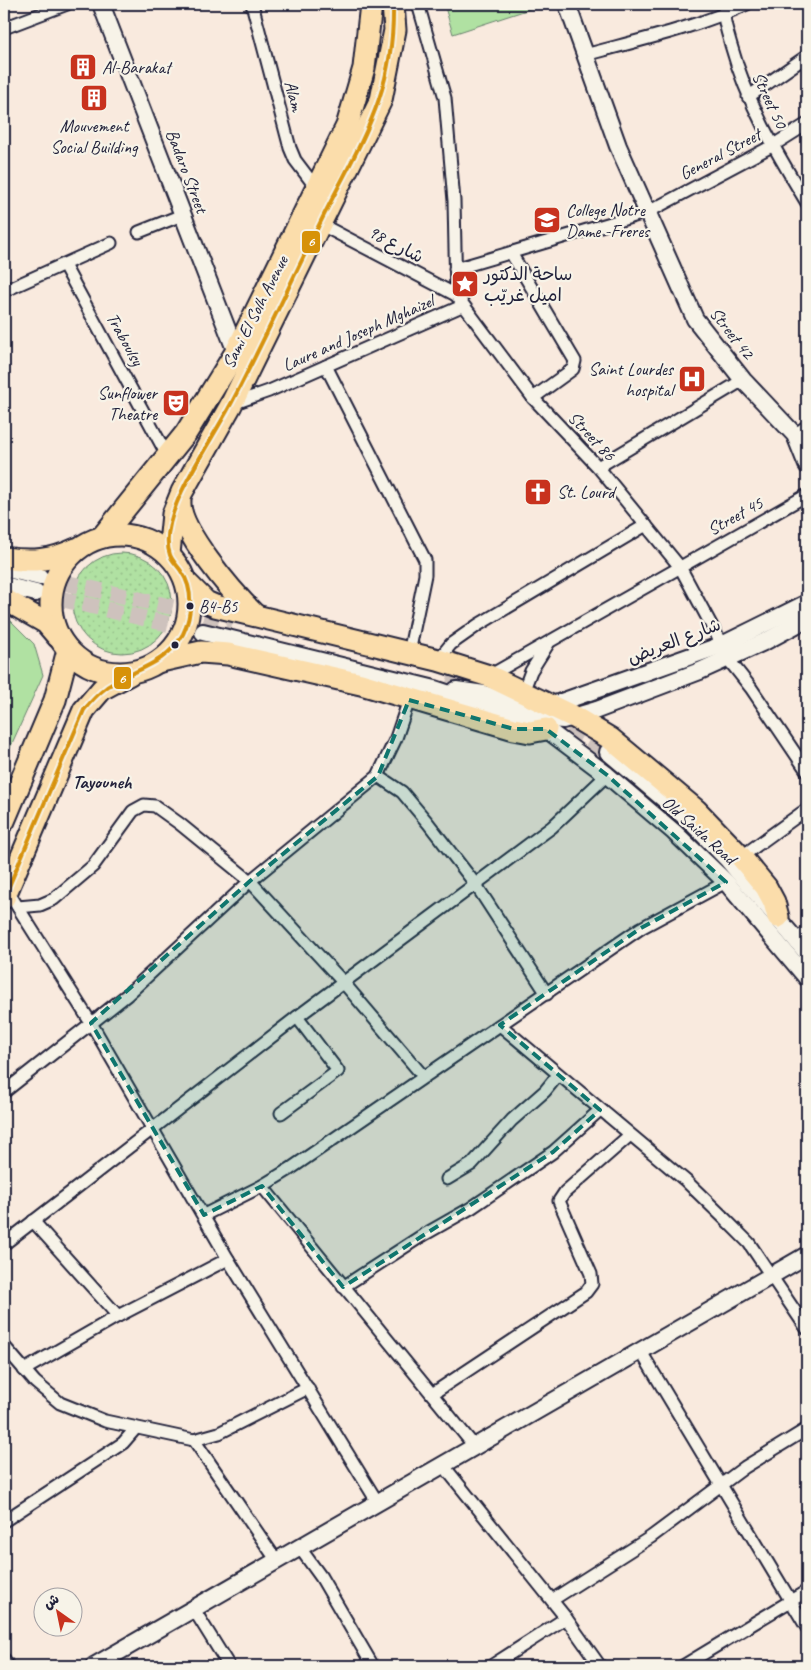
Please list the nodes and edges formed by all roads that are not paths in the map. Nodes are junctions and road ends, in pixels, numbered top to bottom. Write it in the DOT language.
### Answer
graph roads {
  1 [pos="67,4"];
  2 [pos="101,4"];
  3 [pos="252,4"];
  4 [pos="371,4"];
  5 [pos="393,4"];
  6 [pos="418,4"];
  7 [pos="567,4"];
  8 [pos="747,4"];
  9 [pos="724,9"];
  10 [pos="4,28"];
  11 [pos="585,55"];
  12 [pos="807,56"];
  13 [pos="748,97"];
  14 [pos="807,124"];
  15 [pos="772,146"];
  16 [pos="317,189"];
  17 [pos="807,203"];
  18 [pos="648,212"];
  19 [pos="182,215"];
  20 [pos="320,224"];
  21 [pos="139,232"];
  22 [pos="112,243"];
  23 [pos="511,253"];
  24 [pos="64,265"];
  25 [pos="455,269"];
  26 [pos="4,291"];
  27 [pos="456,295"];
  28 [pos="462,306"];
  29 [pos="236,352"];
  30 [pos="326,366"];
  31 [pos="743,380"];
  32 [pos="533,398"];
  33 [pos="231,404"];
  34 [pos="801,430"];
  35 [pos="168,457"];
  36 [pos="807,464"];
  37 [pos="598,467"];
  38 [pos="182,492"];
  39 [pos="807,495"];
  40 [pos="129,504"];
  41 [pos="174,514"];
  42 [pos="646,525"];
  43 [pos="94,541"];
  44 [pos="169,554"];
  45 [pos="4,558"];
  46 [pos="680,567"];
  47 [pos="4,568"];
  48 [pos="188,584"];
  49 [pos="4,585"];
  50 [pos="4,599"];
  51 [pos="807,604"];
  52 [pos="255,616"];
  53 [pos="807,619"];
  54 [pos="202,632"];
  55 [pos="549,642"];
  56 [pos="65,645"];
  57 [pos="725,652"];
  58 [pos="409,653"];
  59 [pos="438,660"];
  60 [pos="160,661"];
  61 [pos="132,672"];
  62 [pos="489,676"];
  63 [pos="435,689"];
  64 [pos="522,692"];
  65 [pos="409,700"];
  66 [pos="550,706"];
  67 [pos="50,712"];
  68 [pos="576,718"];
  69 [pos="78,721"];
  70 [pos="546,730"];
  71 [pos="608,752"];
  72 [pos="807,771"];
  73 [pos="607,775"];
  74 [pos="378,776"];
  75 [pos="807,809"];
  76 [pos="4,821"];
  77 [pos="741,857"];
  78 [pos="250,881"];
  79 [pos="726,882"];
  80 [pos="476,885"];
  81 [pos="10,898"];
  82 [pos="778,917"];
  83 [pos="802,935"];
  84 [pos="807,953"];
  85 [pos="807,978"];
  86 [pos="343,982"];
  87 [pos="546,994"];
  88 [pos="297,1017"];
  89 [pos="91,1023"];
  90 [pos="500,1025"];
  91 [pos="558,1075"];
  92 [pos="423,1076"];
  93 [pos="4,1092"];
  94 [pos="600,1110"];
  95 [pos="281,1114"];
  96 [pos="152,1131"];
  97 [pos="630,1135"];
  98 [pos="447,1179"];
  99 [pos="262,1186"];
  100 [pos="204,1215"];
  101 [pos="33,1220"];
  102 [pos="4,1244"];
  103 [pos="807,1255"];
  104 [pos="228,1259"];
  105 [pos="770,1276"];
  106 [pos="343,1287"];
  107 [pos="118,1316"];
  108 [pos="807,1329"];
  109 [pos="4,1346"];
  110 [pos="640,1350"];
  111 [pos="24,1370"];
  112 [pos="308,1388"];
  113 [pos="432,1394"];
  114 [pos="136,1428"];
  115 [pos="807,1429"];
  116 [pos="194,1440"];
  117 [pos="475,1448"];
  118 [pos="443,1465"];
  119 [pos="721,1485"];
  120 [pos="378,1503"];
  121 [pos="4,1521"];
  122 [pos="300,1548"];
  123 [pos="278,1561"];
  124 [pos="807,1590"];
  125 [pos="552,1600"];
  126 [pos="792,1601"];
  127 [pos="193,1608"];
  128 [pos="566,1618"];
  129 [pos="807,1628"];
  130 [pos="4,1659"];
  131 [pos="8,1666"];
  132 [pos="94,1666"];
  133 [pos="229,1666"];
  134 [pos="372,1666"];
  135 [pos="491,1666"];
  136 [pos="600,1666"];
  137 [pos="683,1666"];
  1 -- 10 [label="street"];
  2 -- 19 [label="main road, Badaro Street"];
  3 -- 16 [label="street, Alam"];
  4 -- 16 [label="highway, Sami El Solh Avenue"];
  5 -- 20 [label="highway, Sami El Solh Avenue"];
  6 -- 25 [label="street, Laure and Joseph Mghaizel"];
  7 -- 11 [label="main road, Street 42"];
  8 -- 9 [label="street"];
  9 -- 11 [label="street"];
  9 -- 13 [label="street, Street 50"];
  11 -- 18 [label="main road, Street 42"];
  12 -- 13 [label="street"];
  13 -- 15 [label="street, Street 50"];
  14 -- 15 [label="street, General Street"];
  15 -- 17 [label="street, Street 50"];
  15 -- 18 [label="street, General Street"];
  16 -- 29 [label="highway, Sami El Solh Avenue"];
  18 -- 23 [label="street"];
  18 -- 31 [label="main road, Street 42"];
  19 -- 21 [label="street"];
  19 -- 29 [label="main road, Badaro Street"];
  20 -- 27 [label="street, شارع 98"];
  20 -- 33 [label="highway, Sami El Solh Avenue"];
  22 -- 24 [label="street"];
  23 -- 25 [label="street"];
  23 -- 32 [label="street"];
  24 -- 26 [label="street"];
  24 -- 35 [label="street, Traboulsy"];
  25 -- 27 [label="street, Laure and Joseph Mghaizel"];
  27 -- 28 [label="street, Laure and Joseph Mghaizel"];
  28 -- 30 [label="street, Laure and Joseph Mghaizel"];
  28 -- 32 [label="street, Street 86"];
  29 -- 35 [label="highway, Sami El Solh Avenue"];
  30 -- 33 [label="street, Laure and Joseph Mghaizel"];
  30 -- 58 [label="street"];
  31 -- 34 [label="main road, Street 42"];
  31 -- 37 [label="street"];
  32 -- 37 [label="street, Street 86"];
  33 -- 38 [label="highway, Sami El Solh Avenue"];
  34 -- 36 [label="main road, Street 42"];
  35 -- 40 [label="highway, Sami El Solh Avenue"];
  37 -- 42 [label="street, Street 86"];
  38 -- 41 [label="highway, Sami El Solh Avenue"];
  38 -- 52 [label="highway"];
  39 -- 46 [label="street, Street 45"];
  40 -- 41 [label="highway"];
  40 -- 43 [label="highway, Sami El Solh Avenue"];
  41 -- 44 [label="highway, Sami El Solh Avenue"];
  42 -- 46 [label="street, Street 86"];
  42 -- 59 [label="street"];
  43 -- 44 [label="highway"];
  43 -- 45 [label="highway"];
  43 -- 56 [label="highway"];
  44 -- 48 [label="highway"];
  46 -- 55 [label="street, Street 45"];
  46 -- 57 [label="street, Street 86"];
  47 -- 49 [label="main road"];
  48 -- 52 [label="highway"];
  48 -- 60 [label="highway"];
  50 -- 56 [label="highway"];
  51 -- 57 [label="main road, شارع العريض"];
  52 -- 58 [label="highway"];
  53 -- 57 [label="main road, شارع العريض"];
  54 -- 63 [label="main road"];
  55 -- 62 [label="street, Street 45"];
  55 -- 64 [label="street"];
  56 -- 61 [label="highway"];
  56 -- 67 [label="highway"];
  57 -- 66 [label="main road, شارع العريض"];
  57 -- 68 [label="main road, شارع العريض"];
  57 -- 72 [label="street, Street 86"];
  58 -- 59 [label="highway"];
  59 -- 62 [label="highway"];
  60 -- 61 [label="highway"];
  60 -- 65 [label="highway"];
  61 -- 69 [label="highway"];
  62 -- 64 [label="highway"];
  63 -- 68 [label="main road, شارع العريض"];
  63 -- 70 [label="main road, Old Saida Road"];
  64 -- 66 [label="highway"];
  65 -- 70 [label="highway"];
  65 -- 74 [label="street"];
  66 -- 68 [label="highway"];
  67 -- 69 [label="highway"];
  67 -- 76 [label="highway"];
  68 -- 77 [label="highway"];
  69 -- 81 [label="highway"];
  70 -- 73 [label="main road, Old Saida Road"];
  71 -- 82 [label="main road"];
  73 -- 79 [label="main road, Old Saida Road"];
  73 -- 80 [label="street"];
  74 -- 78 [label="street"];
  74 -- 80 [label="street"];
  75 -- 77 [label="street"];
  77 -- 82 [label="highway"];
  78 -- 81 [label="street"];
  78 -- 86 [label="street"];
  78 -- 89 [label="street"];
  79 -- 85 [label="main road, Old Saida Road"];
  79 -- 87 [label="street"];
  80 -- 86 [label="street"];
  80 -- 87 [label="street"];
  81 -- 89 [label="street"];
  82 -- 83 [label="main road"];
  83 -- 84 [label="main road"];
  86 -- 88 [label="street"];
  86 -- 92 [label="street"];
  87 -- 90 [label="street"];
  88 -- 95 [label="street"];
  88 -- 96 [label="street"];
  89 -- 93 [label="street"];
  89 -- 96 [label="street"];
  90 -- 91 [label="street"];
  90 -- 92 [label="street"];
  91 -- 94 [label="street"];
  91 -- 98 [label="street"];
  92 -- 99 [label="street"];
  94 -- 97 [label="street"];
  94 -- 106 [label="street"];
  96 -- 100 [label="street"];
  96 -- 101 [label="street"];
  97 -- 105 [label="street"];
  97 -- 113 [label="street"];
  99 -- 100 [label="street"];
  99 -- 106 [label="street"];
  100 -- 104 [label="street"];
  101 -- 102 [label="street"];
  101 -- 107 [label="street"];
  103 -- 105 [label="main road"];
  104 -- 107 [label="street"];
  104 -- 112 [label="street"];
  105 -- 108 [label="street"];
  105 -- 110 [label="main road"];
  106 -- 113 [label="street"];
  107 -- 111 [label="street"];
  109 -- 111 [label="street"];
  110 -- 117 [label="main road"];
  110 -- 119 [label="street"];
  111 -- 114 [label="street"];
  112 -- 116 [label="street"];
  112 -- 120 [label="street"];
  113 -- 117 [label="street"];
  114 -- 116 [label="street"];
  114 -- 121 [label="street"];
  115 -- 119 [label="street"];
  116 -- 123 [label="street"];
  117 -- 118 [label="main road"];
  118 -- 120 [label="main road"];
  118 -- 125 [label="street"];
  119 -- 125 [label="street"];
  119 -- 126 [label="street"];
  120 -- 122 [label="main road"];
  122 -- 123 [label="main road"];
  122 -- 134 [label="street"];
  123 -- 127 [label="main road"];
  124 -- 126 [label="street"];
  125 -- 128 [label="street"];
  126 -- 129 [label="street"];
  126 -- 137 [label="street"];
  127 -- 132 [label="main road"];
  127 -- 133 [label="street"];
  128 -- 135 [label="street"];
  128 -- 136 [label="street"];
  130 -- 131 [label="street"];
}
